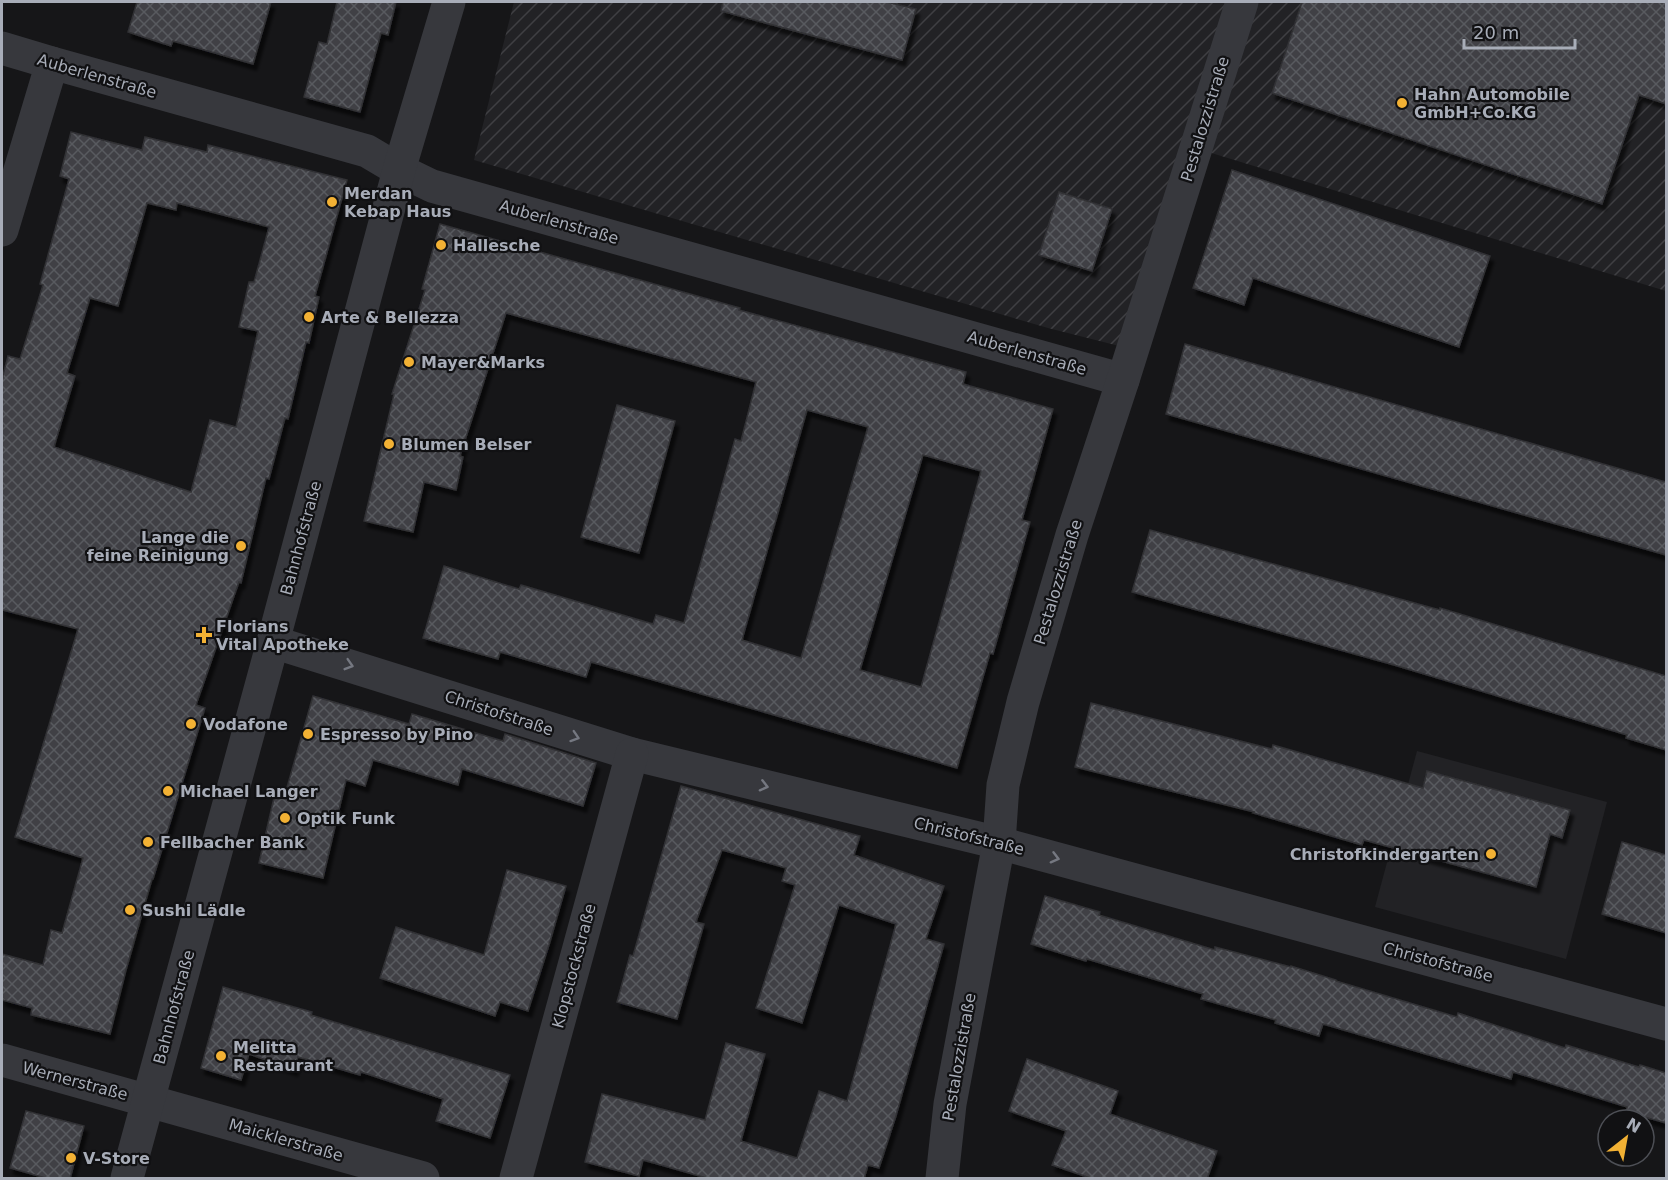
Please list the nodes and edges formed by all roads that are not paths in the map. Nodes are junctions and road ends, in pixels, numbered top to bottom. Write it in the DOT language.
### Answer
graph roads {
  1 [pos="449,2"];
  2 [pos="1242,2"];
  3 [pos="2,48"];
  4 [pos="52,63"];
  5 [pos="399,170"];
  6 [pos="2,230"];
  7 [pos="1123,380"];
  8 [pos="273,642"];
  9 [pos="632,754"];
  10 [pos="999,843"];
  11 [pos="1666,1024"];
  12 [pos="2,1060"];
  13 [pos="149,1101"];
  14 [pos="127,1179"];
  15 [pos="423,1179"];
  16 [pos="516,1179"];
  17 [pos="942,1179"];
  1 -- 5 [label="street, Bahnhofstraße"];
  2 -- 7 [label="street, Pestalozzistraße"];
  3 -- 4 [label="street, Auberlenstraße"];
  4 -- 5 [label="street, Auberlenstraße"];
  4 -- 6 [label="street"];
  5 -- 7 [label="street, Auberlenstraße"];
  5 -- 8 [label="street, Bahnhofstraße"];
  7 -- 10 [label="street, Pestalozzistraße"];
  8 -- 9 [label="street, Christofstraße, one-way"];
  8 -- 13 [label="street, Bahnhofstraße"];
  9 -- 10 [label="street, Christofstraße, one-way"];
  9 -- 16 [label="street, Klopstockstraße"];
  10 -- 11 [label="street, Christofstraße, one-way"];
  10 -- 17 [label="street, Pestalozzistraße"];
  12 -- 13 [label="street, Wernerstraße"];
  13 -- 14 [label="street, Bahnhofstraße"];
  13 -- 15 [label="street, Maicklerstraße"];
}
